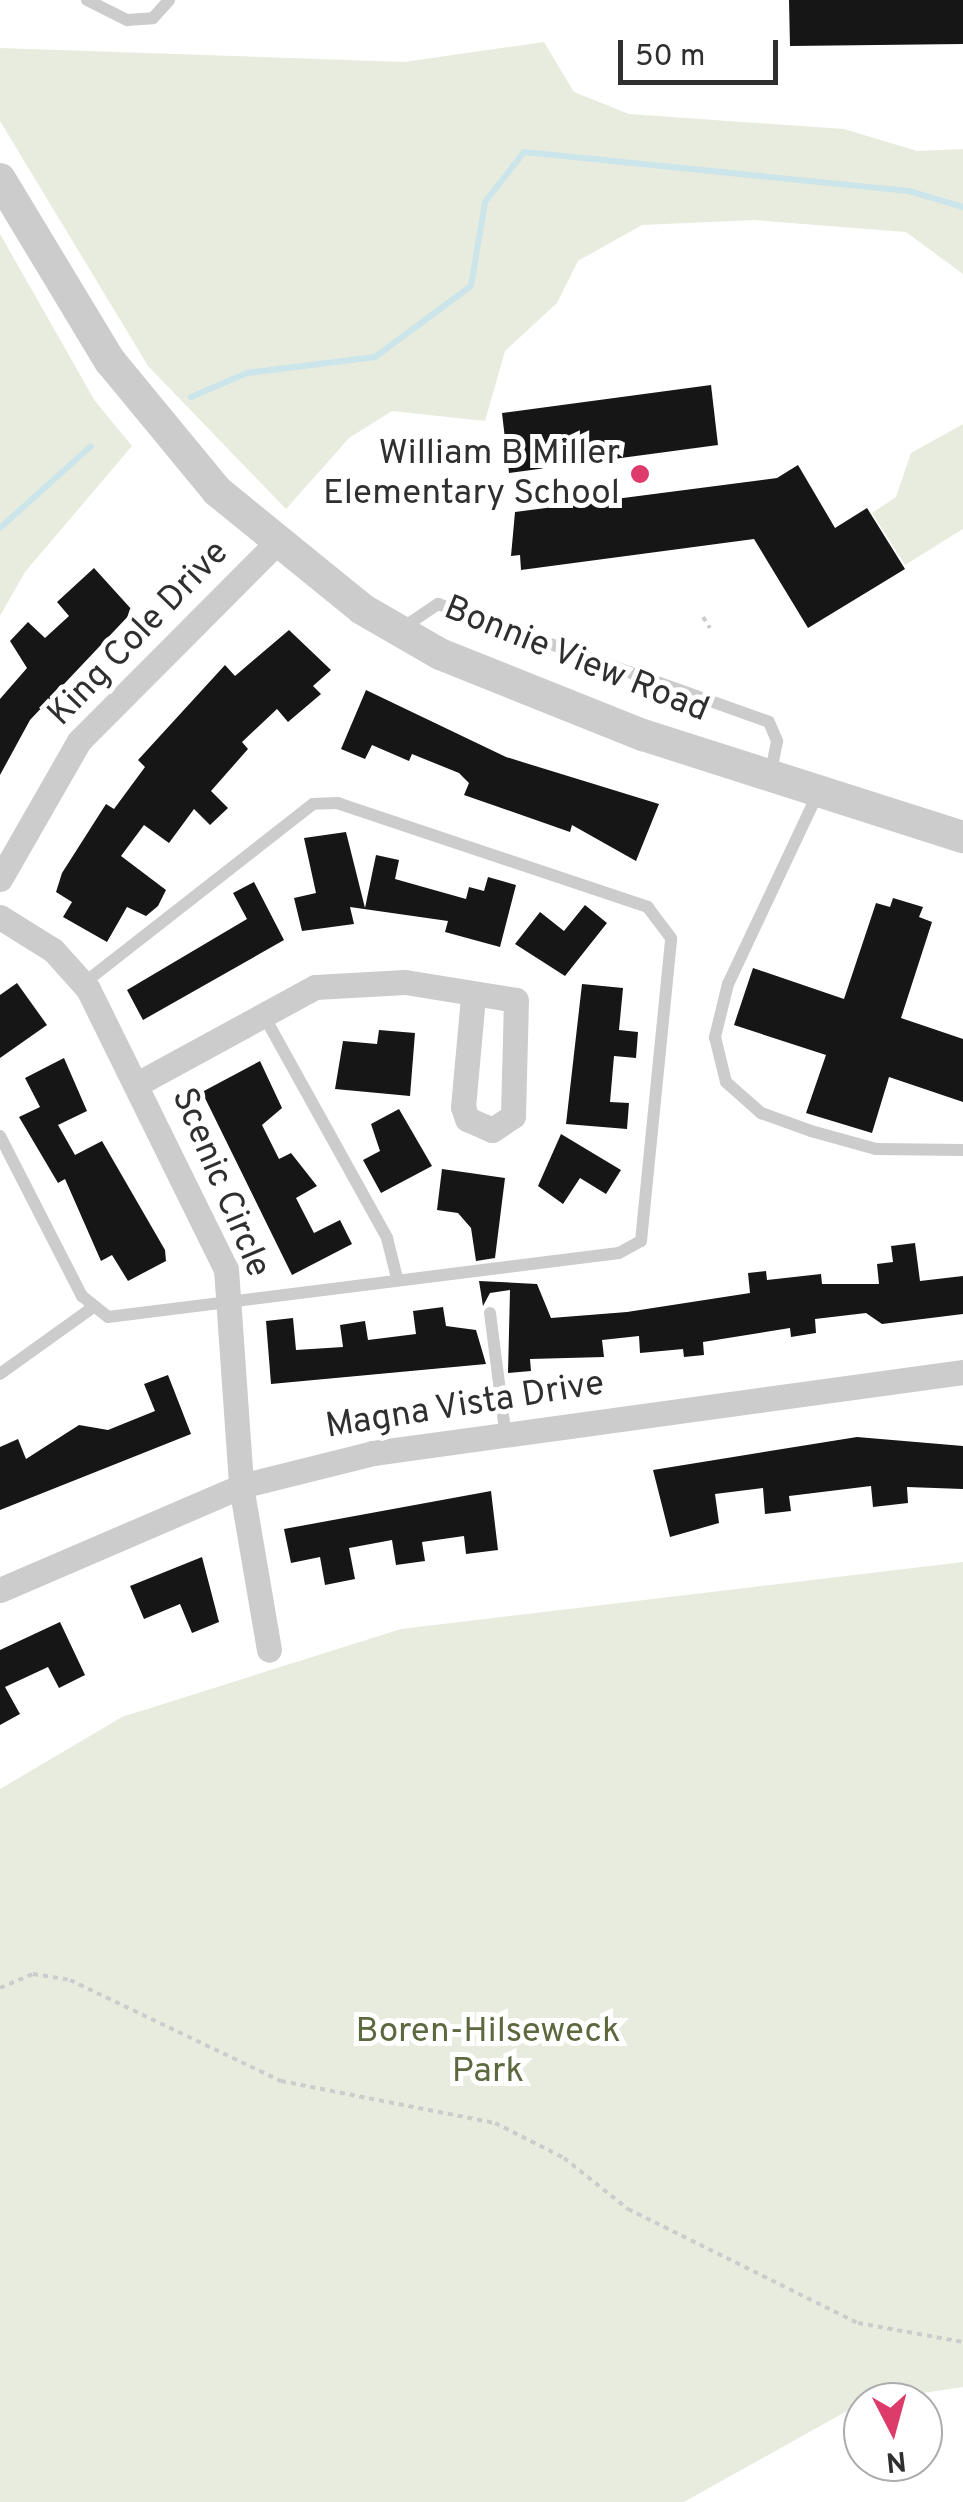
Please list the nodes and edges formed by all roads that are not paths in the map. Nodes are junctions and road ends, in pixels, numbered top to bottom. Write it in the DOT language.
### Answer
graph roads {
  1 [pos="86,0"];
  2 [pos="169,0"];
  3 [pos="2,186"];
  4 [pos="274,545"];
  5 [pos="399,630"];
  6 [pos="770,775"];
  7 [pos="818,790"];
  8 [pos="963,837"];
  9 [pos="0,879"];
  10 [pos="0,917"];
  11 [pos="84,983"];
  12 [pos="473,998"];
  13 [pos="262,1014"];
  14 [pos="139,1083"];
  15 [pos="0,1136"];
  16 [pos="963,1150"];
  17 [pos="397,1278"];
  18 [pos="234,1300"];
  19 [pos="92,1308"];
  20 [pos="490,1312"];
  21 [pos="963,1372"];
  22 [pos="0,1374"];
  23 [pos="505,1430"];
  24 [pos="241,1486"];
  25 [pos="0,1590"];
  26 [pos="269,1650"];
  1 -- 2 [label="lane"];
  3 -- 4 [label="street, Bonnie View Road"];
  4 -- 5 [label="street, Bonnie View Road"];
  4 -- 9 [label="street, King Cole Drive"];
  5 -- 6 [label="street, Bonnie View Road"];
  5 -- 6 [label="lane"];
  6 -- 7 [label="street, Bonnie View Road"];
  7 -- 8 [label="street, Bonnie View Road"];
  7 -- 16 [label="lane"];
  10 -- 11 [label="street, Scenic Circle"];
  11 -- 14 [label="street, Scenic Circle"];
  11 -- 17 [label="lane"];
  12 -- 12 [label="street"];
  12 -- 13 [label="street"];
  13 -- 14 [label="street"];
  13 -- 17 [label="lane"];
  14 -- 18 [label="street, Scenic Circle"];
  15 -- 19 [label="lane"];
  17 -- 18 [label="lane"];
  18 -- 19 [label="lane"];
  18 -- 24 [label="street, Scenic Circle"];
  19 -- 22 [label="lane"];
  20 -- 23 [label="lane"];
  21 -- 23 [label="street, Magna Vista Drive"];
  23 -- 24 [label="street, Magna Vista Drive"];
  24 -- 25 [label="street, Magna Vista Drive"];
  24 -- 26 [label="street, Scenic Circle"];
}
